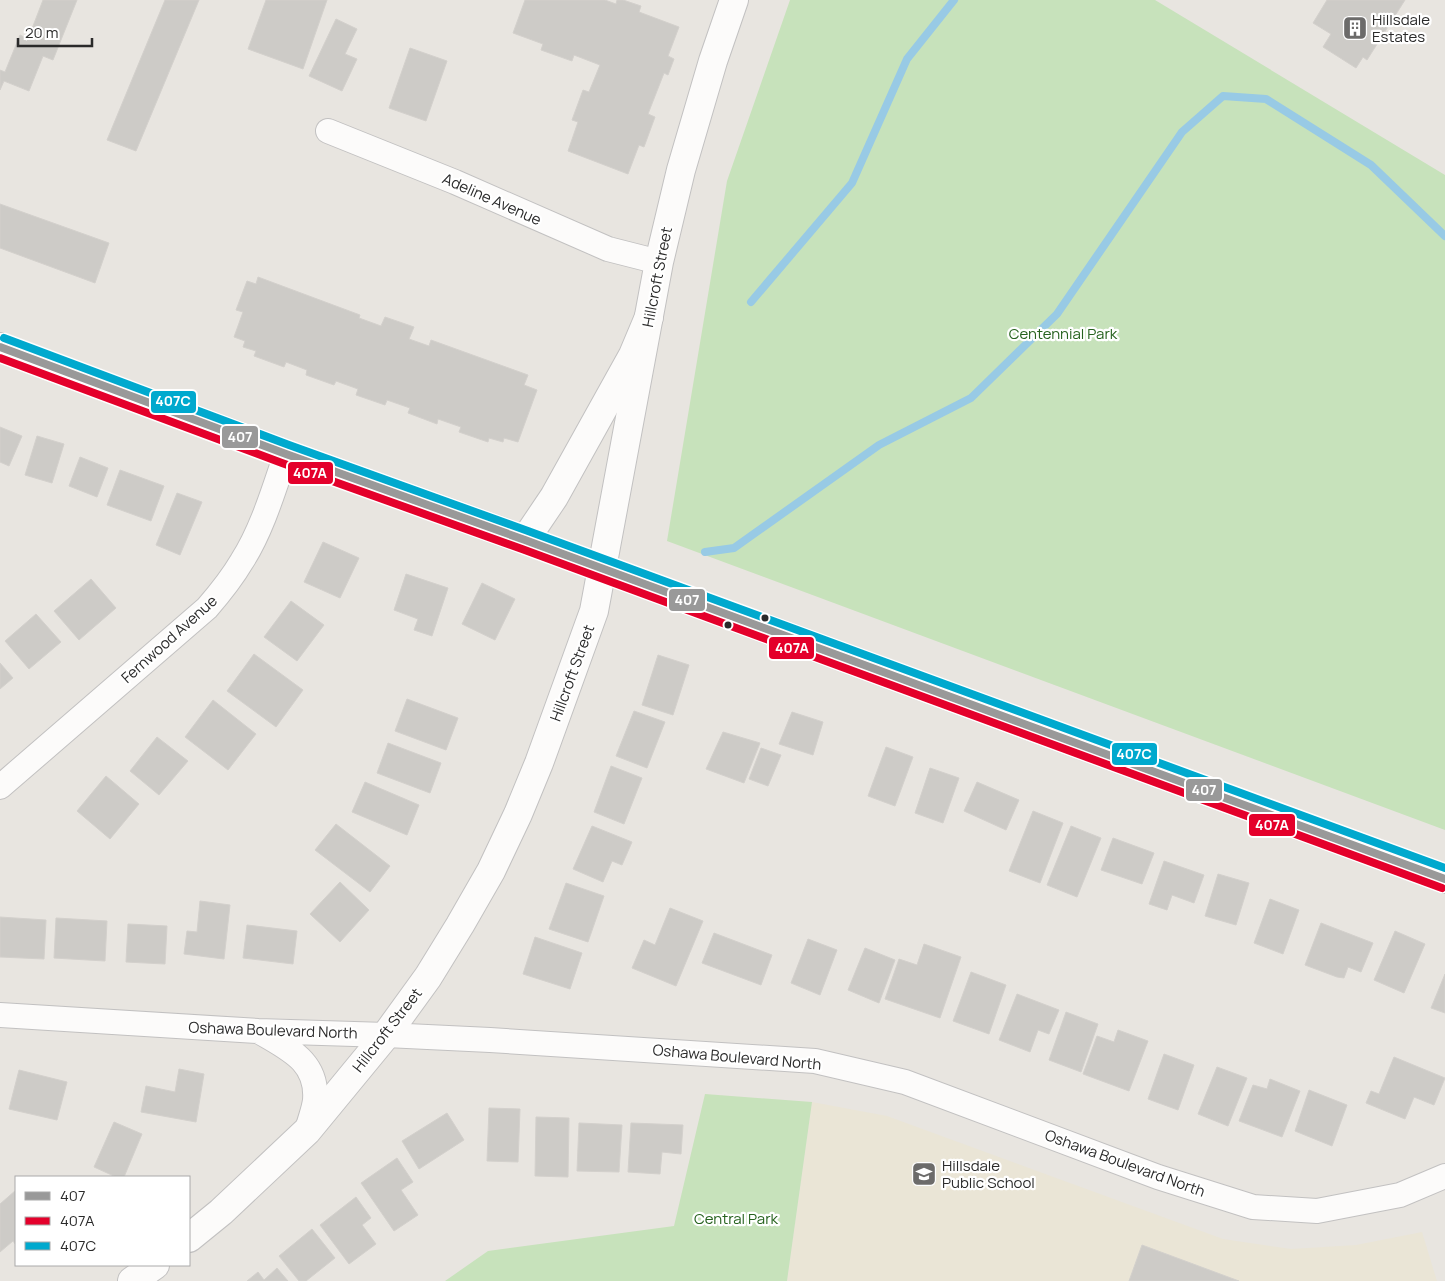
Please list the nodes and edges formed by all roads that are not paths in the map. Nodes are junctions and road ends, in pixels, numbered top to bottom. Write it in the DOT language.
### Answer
graph roads {
  1 [pos="734,0"];
  2 [pos="328,131"];
  3 [pos="659,262"];
  4 [pos="649,317"];
  5 [pos="0,347"];
  6 [pos="286,454"];
  7 [pos="525,540"];
  8 [pos="602,569"];
  9 [pos="0,787"];
  10 [pos="1445,879"];
  11 [pos="0,1015"];
  12 [pos="258,1031"];
  13 [pos="386,1034"];
  14 [pos="307,1131"];
  15 [pos="1445,1176"];
  16 [pos="190,1237"];
  17 [pos="154,1266"];
  18 [pos="132,1281"];
  1 -- 3 [label="main road, Hillcroft Street"];
  2 -- 3 [label="street, Adeline Avenue"];
  3 -- 4 [label="main road, Hillcroft Street"];
  4 -- 7 [label="main road"];
  4 -- 8 [label="main road, Hillcroft Street"];
  5 -- 6 [label="main road"];
  6 -- 7 [label="main road"];
  6 -- 9 [label="street, Fernwood Avenue"];
  7 -- 8 [label="main road"];
  8 -- 10 [label="main road"];
  8 -- 13 [label="main road, Hillcroft Street"];
  11 -- 12 [label="street, Oshawa Boulevard North"];
  12 -- 13 [label="street, Oshawa Boulevard North"];
  12 -- 14 [label="street"];
  13 -- 14 [label="main road, Hillcroft Street"];
  13 -- 15 [label="street, Oshawa Boulevard North"];
  14 -- 16 [label="main road, Hillcroft Street"];
  17 -- 18 [label="main road"];
}
